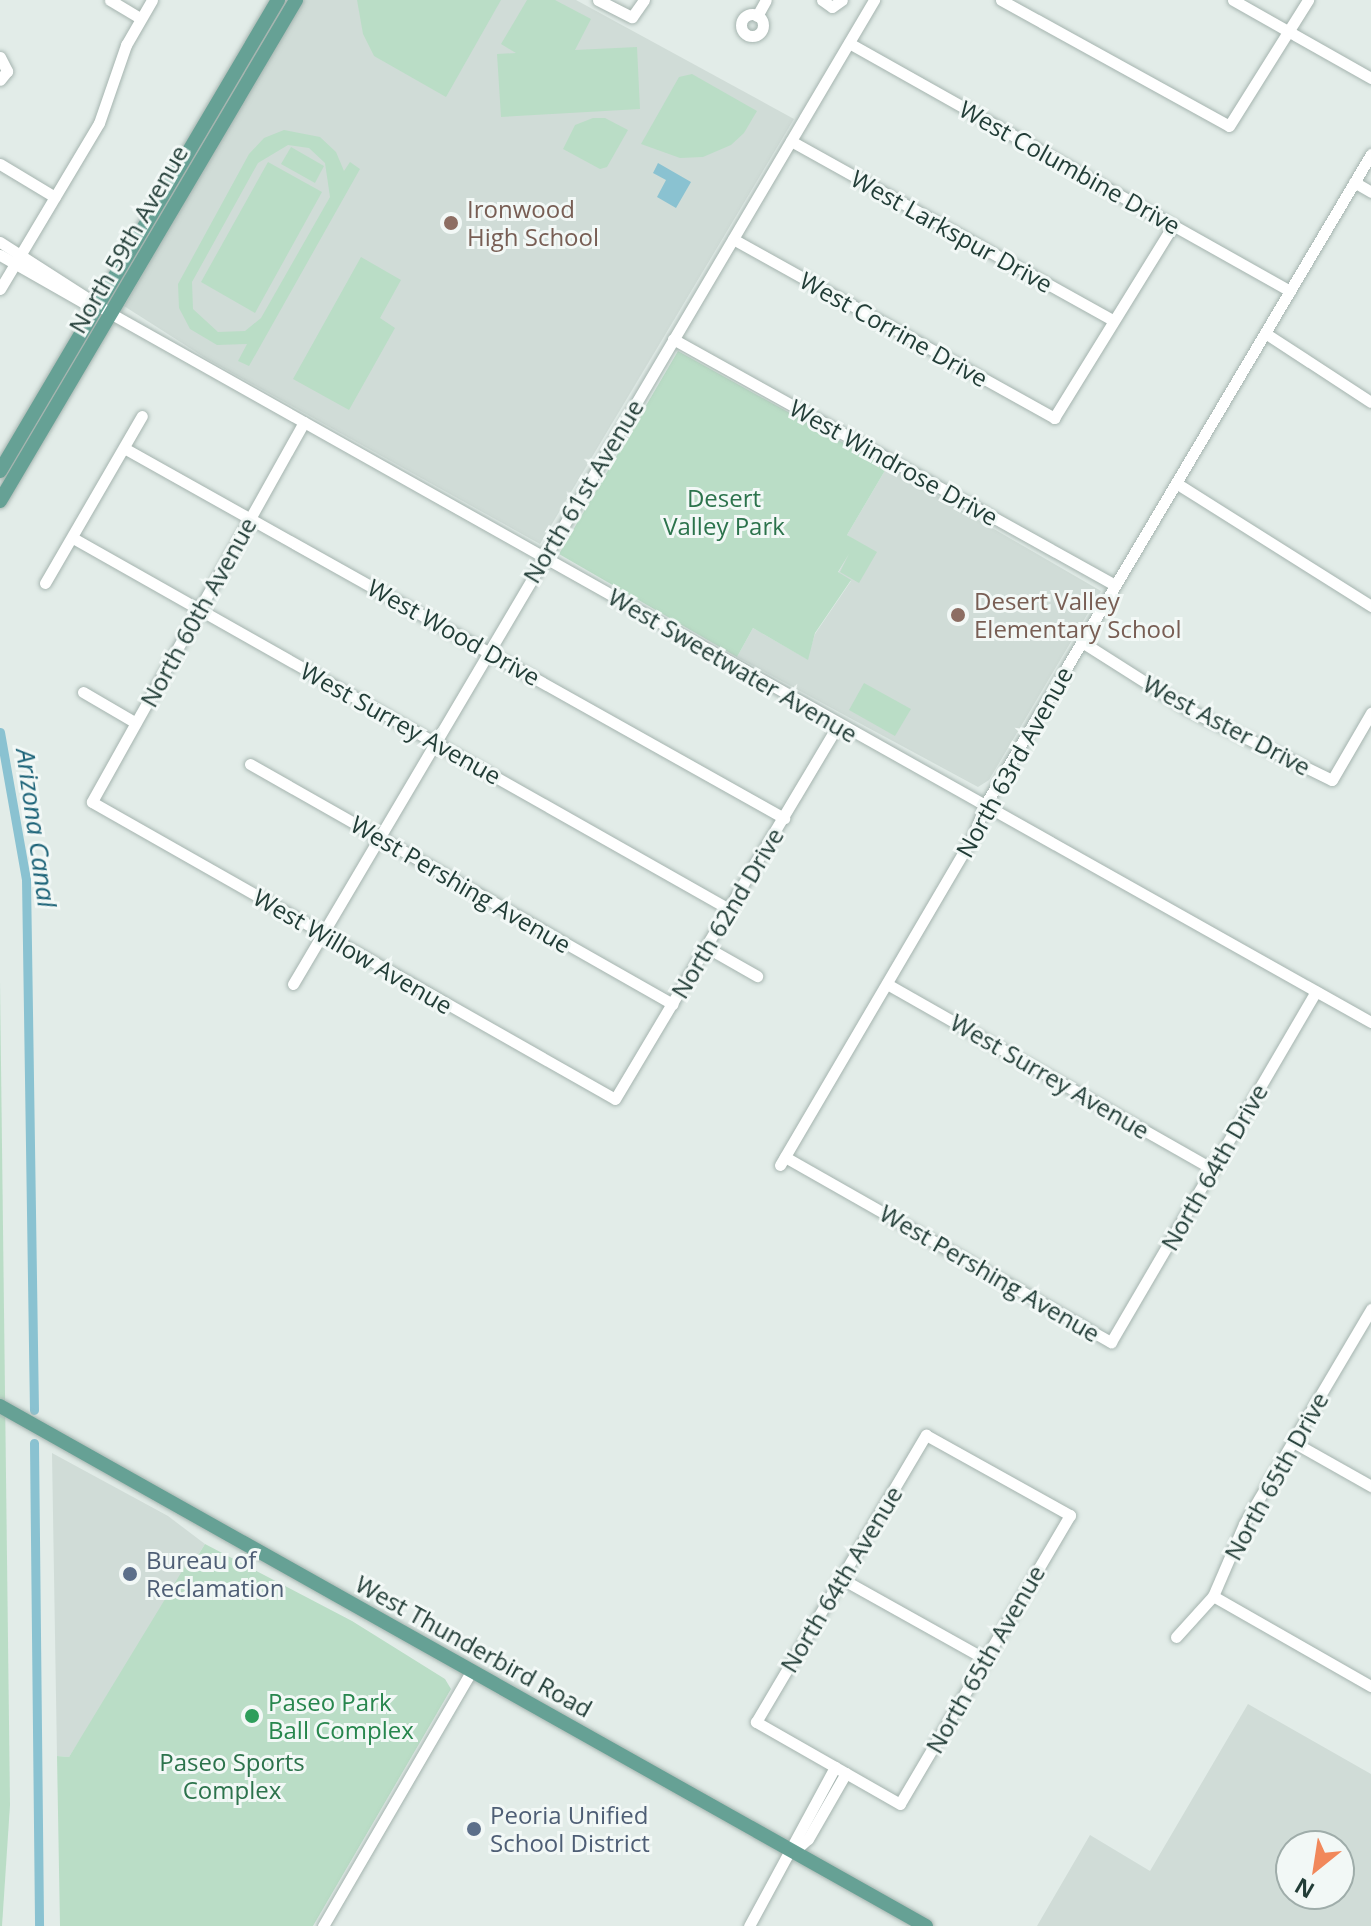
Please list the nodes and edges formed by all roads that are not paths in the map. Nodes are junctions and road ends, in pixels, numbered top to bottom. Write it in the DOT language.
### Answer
graph roads {
  1 [pos="110,0"];
  2 [pos="152,0"];
  3 [pos="278,0"];
  4 [pos="296,0"];
  5 [pos="598,0"];
  6 [pos="644,0"];
  7 [pos="766,0"];
  8 [pos="822,0"];
  9 [pos="842,0"];
  10 [pos="874,0"];
  11 [pos="1001,0"];
  12 [pos="1233,0"];
  13 [pos="1308,0"];
  14 [pos="757,16"];
  15 [pos="140,18"];
  16 [pos="1289,32"];
  17 [pos="849,43"];
  18 [pos="246,54"];
  19 [pos="0,57"];
  20 [pos="1371,78"];
  21 [pos="0,80"];
  22 [pos="246,84"];
  23 [pos="791,141"];
  24 [pos="1371,154"];
  25 [pos="0,164"];
  26 [pos="1354,182"];
  27 [pos="1371,192"];
  28 [pos="55,197"];
  29 [pos="1173,225"];
  30 [pos="733,239"];
  31 [pos="0,242"];
  32 [pos="0,255"];
  33 [pos="18,259"];
  34 [pos="0,289"];
  35 [pos="1290,291"];
  36 [pos="104,309"];
  37 [pos="1113,320"];
  38 [pos="1265,333"];
  39 [pos="673,339"];
  40 [pos="1371,402"];
  41 [pos="142,416"];
  42 [pos="304,422"];
  43 [pos="124,448"];
  44 [pos="0,471"];
  45 [pos="1176,483"];
  46 [pos="0,501"];
  47 [pos="250,518"];
  48 [pos="73,538"];
  49 [pos="544,557"];
  50 [pos="45,583"];
  51 [pos="1115,585"];
  52 [pos="1371,606"];
  53 [pos="199,608"];
  54 [pos="1082,642"];
  55 [pos="489,651"];
  56 [pos="83,692"];
  57 [pos="1371,713"];
  58 [pos="136,723"];
  59 [pos="838,725"];
  60 [pos="436,742"];
  61 [pos="250,764"];
  62 [pos="92,802"];
  63 [pos="985,805"];
  64 [pos="784,818"];
  65 [pos="379,838"];
  66 [pos="729,909"];
  67 [pos="323,934"];
  68 [pos="706,947"];
  69 [pos="757,976"];
  70 [pos="293,984"];
  71 [pos="887,984"];
  72 [pos="1316,991"];
  73 [pos="673,1004"];
  74 [pos="1371,1022"];
  75 [pos="615,1099"];
  76 [pos="782,1161"];
  77 [pos="1213,1169"];
  78 [pos="1371,1309"];
  79 [pos="1111,1342"];
  80 [pos="0,1406"];
  81 [pos="1293,1442"];
  82 [pos="1371,1486"];
  83 [pos="1070,1515"];
  84 [pos="842,1579"];
  85 [pos="1213,1596"];
  86 [pos="1176,1637"];
  87 [pos="985,1659"];
  88 [pos="472,1670"];
  89 [pos="1371,1686"];
  90 [pos="840,1770"];
  91 [pos="793,1851"];
  92 [pos="323,1926"];
  93 [pos="749,1926"];
  94 [pos="926,1926"];
  1 -- 15 [label="street"];
  2 -- 15 [label="street"];
  3 -- 18 [label="main road, North 59th Avenue"];
  4 -- 22 [label="main road, North 59th Avenue"];
  5 -- 6 [label="street"];
  7 -- 14 [label="street"];
  8 -- 9 [label="street"];
  10 -- 17 [label="street, North 61st Avenue"];
  11 -- 16 [label="street"];
  12 -- 16 [label="street"];
  13 -- 16 [label="street"];
  15 -- 28 [label="street"];
  16 -- 20 [label="street"];
  17 -- 23 [label="street, North 61st Avenue"];
  17 -- 29 [label="street, West Columbine Drive"];
  18 -- 22 [label="main road"];
  18 -- 36 [label="main road, North 59th Avenue"];
  19 -- 21 [label="street"];
  22 -- 36 [label="main road, North 59th Avenue"];
  23 -- 30 [label="street, North 61st Avenue"];
  23 -- 37 [label="street, West Larkspur Drive"];
  24 -- 26 [label="street, North 63rd Avenue"];
  25 -- 28 [label="street"];
  26 -- 27 [label="street"];
  26 -- 35 [label="street, North 63rd Avenue"];
  28 -- 33 [label="street"];
  29 -- 35 [label="street, West Columbine Drive"];
  29 -- 37 [label="street"];
  30 -- 37 [label="street, West Corrine Drive"];
  30 -- 39 [label="street, North 61st Avenue"];
  31 -- 33 [label="street"];
  32 -- 33 [label="street"];
  33 -- 34 [label="street"];
  33 -- 36 [label="street, West Sweetwater Avenue"];
  35 -- 38 [label="street, North 63rd Avenue"];
  36 -- 42 [label="street, West Sweetwater Avenue"];
  36 -- 44 [label="main road, North 59th Avenue"];
  36 -- 46 [label="main road, North 59th Avenue"];
  38 -- 40 [label="street"];
  38 -- 45 [label="street, North 63rd Avenue"];
  39 -- 49 [label="street, North 61st Avenue"];
  39 -- 51 [label="street, West Windrose Drive"];
  41 -- 43 [label="street"];
  42 -- 47 [label="street, North 60th Avenue"];
  42 -- 49 [label="street, West Sweetwater Avenue"];
  43 -- 47 [label="street, West Wood Drive"];
  43 -- 48 [label="street"];
  45 -- 51 [label="street, North 63rd Avenue"];
  45 -- 52 [label="street"];
  47 -- 53 [label="street, North 60th Avenue"];
  47 -- 55 [label="street, West Wood Drive"];
  48 -- 50 [label="street"];
  48 -- 53 [label="street, West Surrey Avenue"];
  49 -- 55 [label="street, North 61st Avenue"];
  49 -- 59 [label="street, West Sweetwater Avenue"];
  51 -- 54 [label="street, North 63rd Avenue"];
  53 -- 58 [label="street, North 60th Avenue"];
  53 -- 60 [label="street, West Surrey Avenue"];
  54 -- 57 [label="street, West Aster Drive"];
  54 -- 63 [label="street, North 63rd Avenue"];
  55 -- 60 [label="street, North 61st Avenue"];
  55 -- 64 [label="street, West Wood Drive"];
  56 -- 58 [label="street"];
  58 -- 62 [label="street, North 60th Avenue"];
  59 -- 63 [label="street, West Sweetwater Avenue"];
  59 -- 64 [label="street, North 62nd Drive"];
  60 -- 65 [label="street, North 61st Avenue"];
  60 -- 66 [label="street, West Surrey Avenue"];
  61 -- 65 [label="street, West Pershing Avenue"];
  62 -- 67 [label="street, West Willow Avenue"];
  63 -- 71 [label="street, North 63rd Avenue"];
  63 -- 72 [label="street, West Sweetwater Avenue"];
  64 -- 66 [label="street, North 62nd Drive"];
  65 -- 67 [label="street, North 61st Avenue"];
  65 -- 73 [label="street, West Pershing Avenue"];
  66 -- 68 [label="street, North 62nd Drive"];
  67 -- 70 [label="street, North 61st Avenue"];
  67 -- 75 [label="street, West Willow Avenue"];
  68 -- 69 [label="street"];
  68 -- 73 [label="street, North 62nd Drive"];
  71 -- 76 [label="street, North 63rd Avenue"];
  71 -- 77 [label="street, West Surrey Avenue"];
  72 -- 74 [label="street, West Sweetwater Avenue"];
  72 -- 77 [label="street, North 64th Drive"];
  73 -- 75 [label="street, North 62nd Drive"];
  76 -- 79 [label="street, West Pershing Avenue"];
  77 -- 79 [label="street, North 64th Drive"];
  78 -- 81 [label="street, North 65th Drive"];
  80 -- 88 [label="main road, West Thunderbird Road"];
  81 -- 82 [label="street"];
  81 -- 85 [label="street, North 65th Drive"];
  83 -- 84 [label="street, North 64th Avenue"];
  83 -- 87 [label="street, North 65th Avenue"];
  84 -- 87 [label="street"];
  84 -- 90 [label="street, North 64th Avenue"];
  85 -- 86 [label="street, North 65th Drive"];
  85 -- 89 [label="street"];
  87 -- 90 [label="street, North 65th Avenue"];
  88 -- 91 [label="main road, West Thunderbird Road"];
  88 -- 92 [label="street"];
  90 -- 91 [label="street"];
  91 -- 93 [label="street"];
  91 -- 94 [label="main road, West Thunderbird Road"];
}
